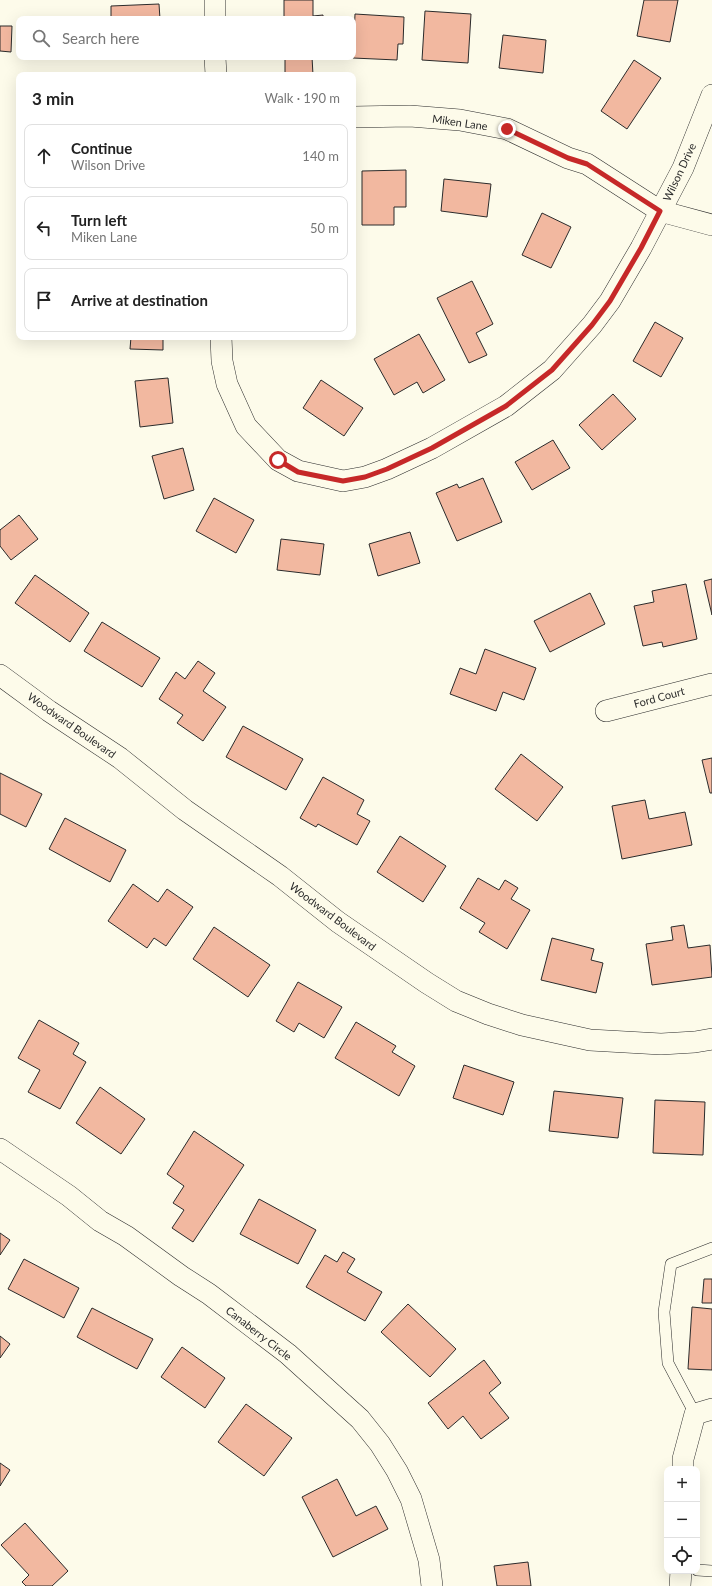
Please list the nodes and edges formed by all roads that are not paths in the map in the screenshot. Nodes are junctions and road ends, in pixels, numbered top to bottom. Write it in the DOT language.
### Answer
graph roads {
  1 [pos="215,0"];
  2 [pos="215,16"];
  3 [pos="215,60"];
  4 [pos="216,72"];
  5 [pos="712,94"];
  6 [pos="356,117"];
  7 [pos="660,211"];
  8 [pos="712,225"];
  9 [pos="221,340"];
  10 [pos="0,675"];
  11 [pos="712,684"];
  12 [pos="606,711"];
  13 [pos="712,1039"];
  14 [pos="0,1149"];
  15 [pos="712,1248"];
  16 [pos="703,1411"];
  17 [pos="683,1466"];
  18 [pos="700,1570"];
  19 [pos="712,1571"];
  20 [pos="681,1574"];
  21 [pos="432,1586"];
  22 [pos="680,1586"];
  1 -- 2 [label="street"];
  3 -- 4 [label="street"];
  5 -- 7 [label="street, Wilson Drive"];
  6 -- 7 [label="street, Miken Lane"];
  7 -- 8 [label="street, Miken Lane"];
  7 -- 9 [label="street, Wilson Drive"];
  10 -- 13 [label="street, Woodward Boulevard"];
  11 -- 12 [label="street, Ford Court"];
  14 -- 21 [label="street, Canaberry Circle"];
  15 -- 16 [label="lane"];
  16 -- 17 [label="street"];
  18 -- 19 [label="lane"];
  20 -- 22 [label="street"];
}
